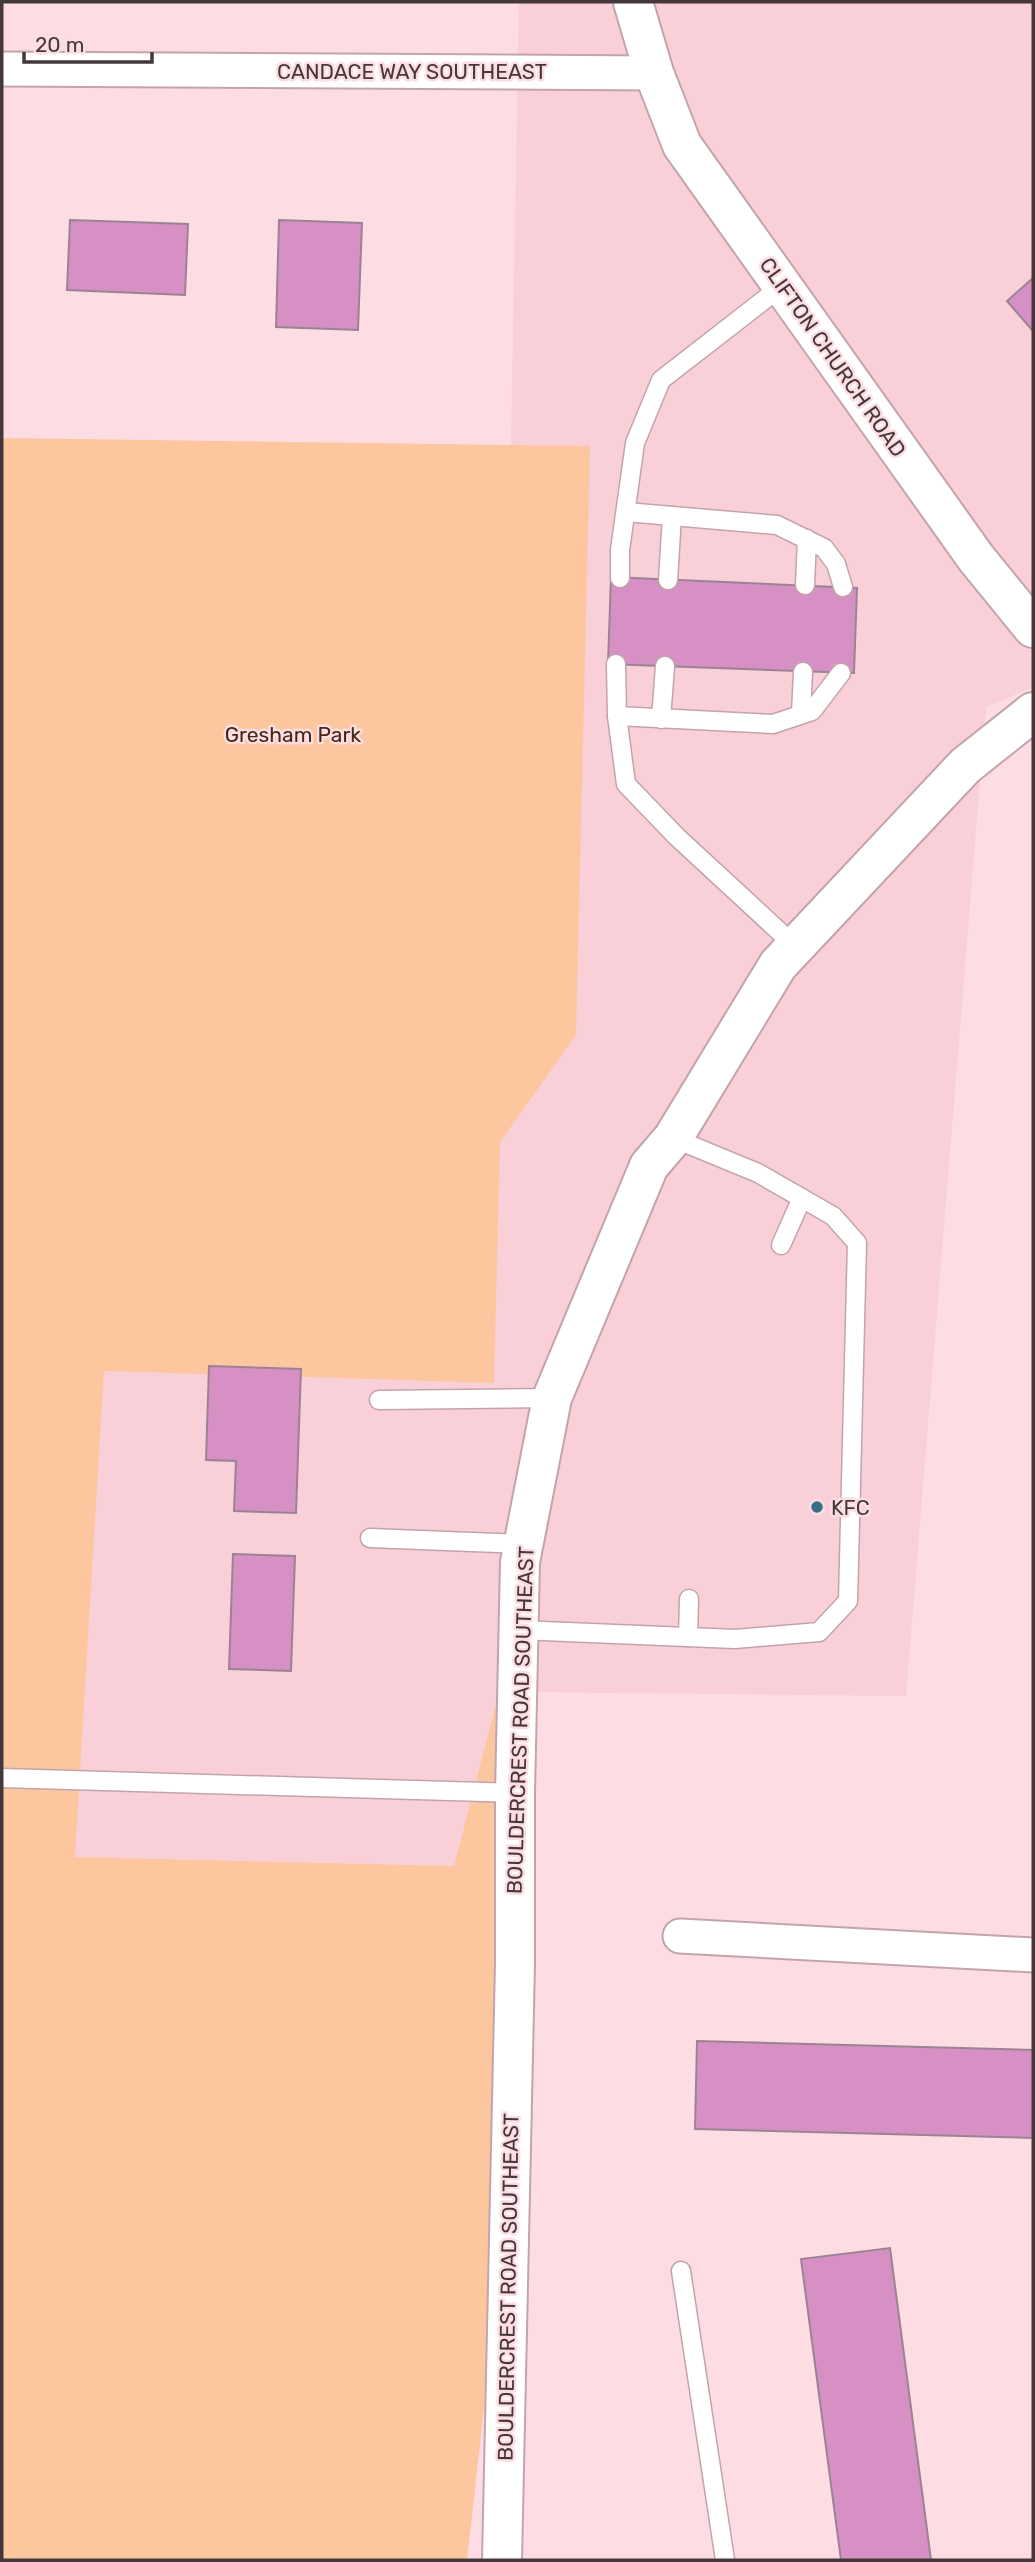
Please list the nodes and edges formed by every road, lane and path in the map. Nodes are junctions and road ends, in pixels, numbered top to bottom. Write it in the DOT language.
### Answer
graph roads {
  1 [pos="633,2"];
  2 [pos="2,69"];
  3 [pos="654,73"];
  4 [pos="782,286"];
  5 [pos="626,512"];
  6 [pos="672,516"];
  7 [pos="807,539"];
  8 [pos="620,578"];
  9 [pos="668,580"];
  10 [pos="805,585"];
  11 [pos="843,587"];
  12 [pos="1033,628"];
  13 [pos="616,664"];
  14 [pos="665,666"];
  15 [pos="803,672"];
  16 [pos="841,673"];
  17 [pos="1033,712"];
  18 [pos="801,715"];
  19 [pos="617,716"];
  20 [pos="662,719"];
  21 [pos="795,946"];
  22 [pos="673,1138"];
  23 [pos="802,1198"];
  24 [pos="781,1245"];
  25 [pos="552,1398"];
  26 [pos="379,1400"];
  27 [pos="370,1538"];
  28 [pos="523,1544"];
  29 [pos="689,1599"];
  30 [pos="519,1630"];
  31 [pos="688,1637"];
  32 [pos="2,1778"];
  33 [pos="515,1793"];
  34 [pos="680,1936"];
  35 [pos="1033,1955"];
  36 [pos="681,2271"];
  37 [pos="502,2560"];
  38 [pos="724,2560"];
  1 -- 3 [label="street, CLIFTON CHURCH ROAD"];
  2 -- 3 [label="street, CANDACE WAY SOUTHEAST"];
  3 -- 4 [label="street, CLIFTON CHURCH ROAD"];
  4 -- 5 [label="lane"];
  4 -- 12 [label="street, CLIFTON CHURCH ROAD"];
  5 -- 6 [label="lane"];
  5 -- 8 [label="lane"];
  6 -- 7 [label="lane"];
  6 -- 9 [label="lane"];
  7 -- 10 [label="lane"];
  7 -- 11 [label="lane"];
  13 -- 19 [label="lane"];
  14 -- 20 [label="lane"];
  15 -- 18 [label="lane"];
  16 -- 18 [label="lane"];
  17 -- 21 [label="street, BOULDERCREST ROAD SOUTHEAST"];
  18 -- 20 [label="lane"];
  19 -- 20 [label="lane"];
  19 -- 21 [label="lane"];
  21 -- 22 [label="street, BOULDERCREST ROAD SOUTHEAST"];
  22 -- 23 [label="lane"];
  22 -- 25 [label="street, BOULDERCREST ROAD SOUTHEAST"];
  23 -- 24 [label="lane"];
  23 -- 31 [label="lane"];
  25 -- 26 [label="lane"];
  25 -- 28 [label="street, BOULDERCREST ROAD SOUTHEAST"];
  27 -- 28 [label="lane"];
  28 -- 30 [label="street, BOULDERCREST ROAD SOUTHEAST"];
  29 -- 31 [label="lane"];
  30 -- 31 [label="lane"];
  30 -- 33 [label="street, BOULDERCREST ROAD SOUTHEAST"];
  32 -- 33 [label="lane"];
  33 -- 37 [label="street, BOULDERCREST ROAD SOUTHEAST"];
  34 -- 35 [label="street"];
  36 -- 38 [label="lane"];
}
